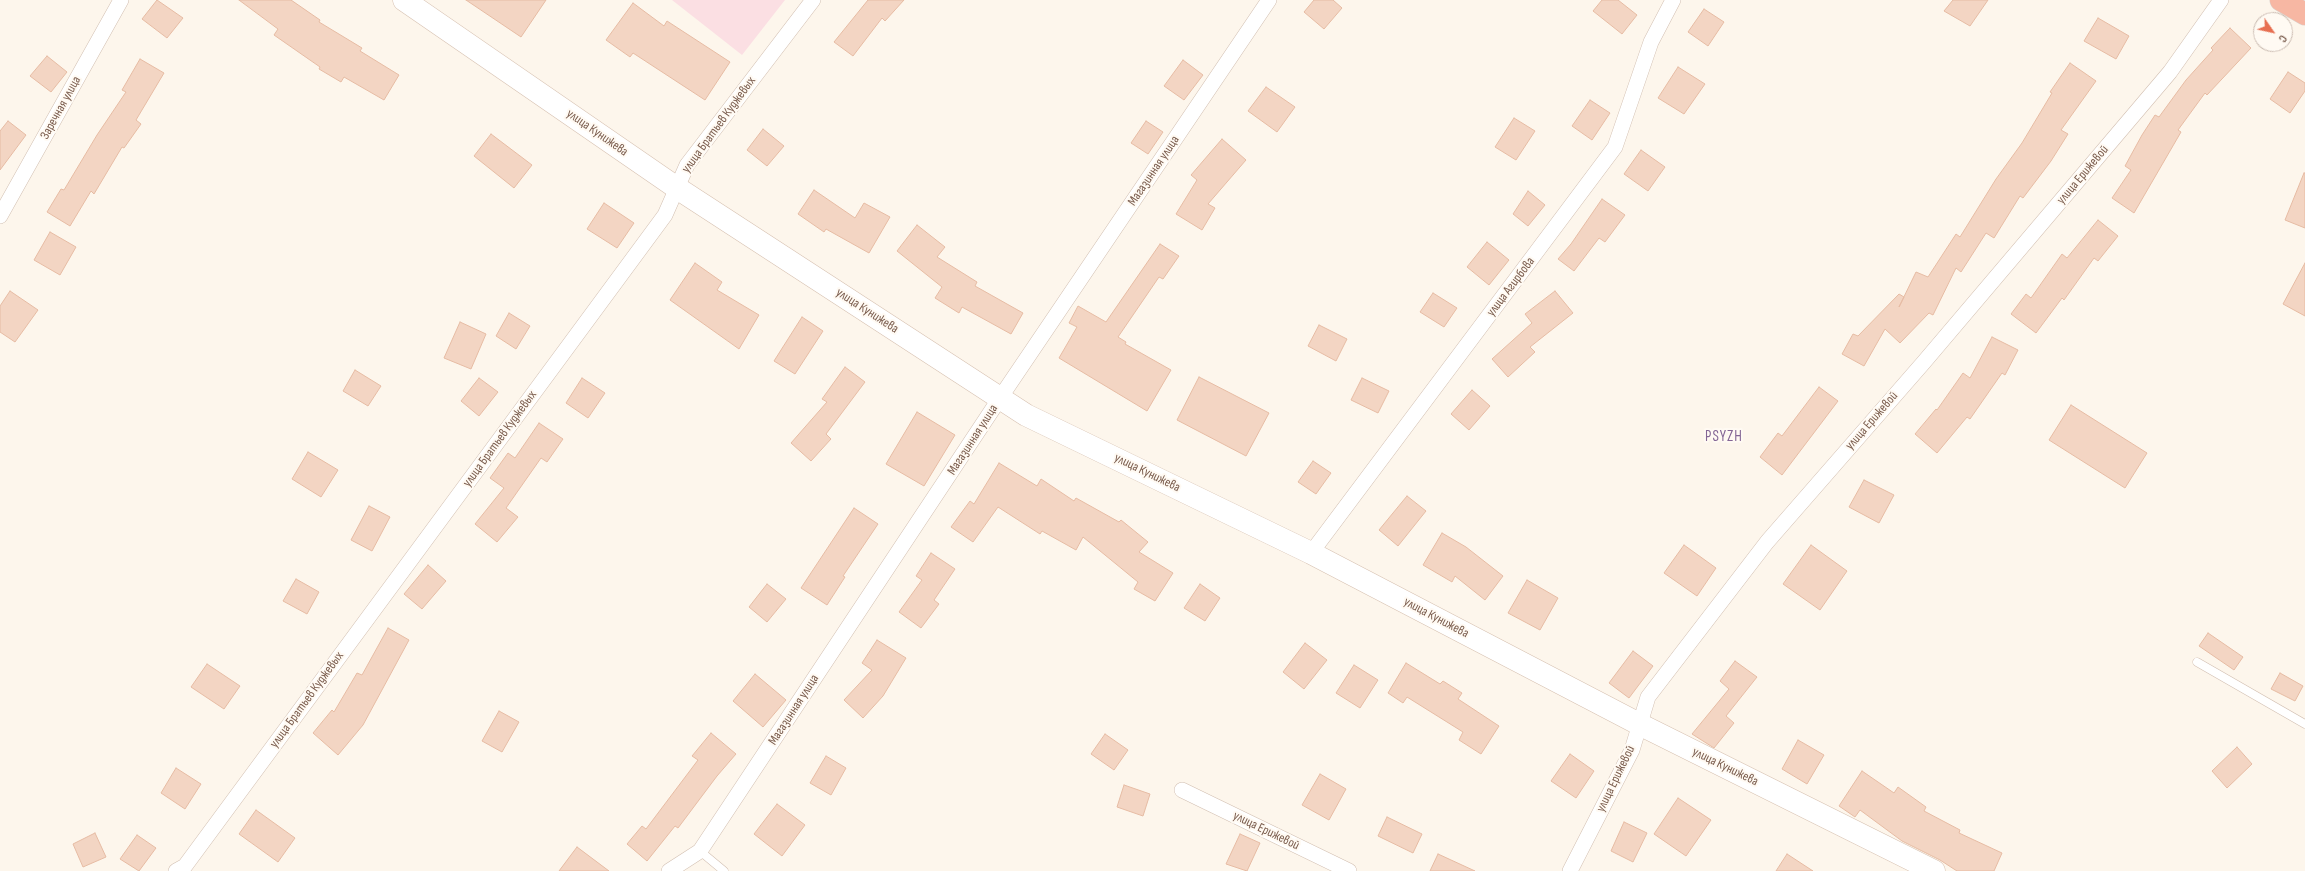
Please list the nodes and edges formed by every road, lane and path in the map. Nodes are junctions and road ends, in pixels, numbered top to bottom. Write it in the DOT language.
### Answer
graph roads {
  1 [pos="122,0"];
  2 [pos="404,0"];
  3 [pos="813,0"];
  4 [pos="1269,0"];
  5 [pos="1673,0"];
  6 [pos="2221,0"];
  7 [pos="2281,0"];
  8 [pos="2305,14"];
  9 [pos="677,188"];
  10 [pos="0,216"];
  11 [pos="1000,398"];
  12 [pos="1311,553"];
  13 [pos="2197,662"];
  14 [pos="1639,724"];
  15 [pos="2305,724"];
  16 [pos="1182,790"];
  17 [pos="700,851"];
  18 [pos="176,871"];
  19 [pos="669,871"];
  20 [pos="724,871"];
  21 [pos="1349,871"];
  22 [pos="1570,871"];
  23 [pos="1934,871"];
  1 -- 10 [label="street, Заречная улица"];
  2 -- 9 [label="street, улица Кунижева"];
  3 -- 9 [label="street, улица Братьев Куджевых"];
  4 -- 11 [label="street, Магазинная улица"];
  5 -- 12 [label="street, улица Агирбова"];
  6 -- 14 [label="street, улица Ерижевой"];
  7 -- 8 [label="highway"];
  9 -- 11 [label="street, улица Кунижева"];
  9 -- 18 [label="street, улица Братьев Куджевых"];
  11 -- 12 [label="street, улица Кунижева"];
  11 -- 17 [label="street, Магазинная улица"];
  12 -- 14 [label="street, улица Кунижева"];
  13 -- 15 [label="lane"];
  14 -- 22 [label="street, улица Ерижевой"];
  14 -- 23 [label="street, улица Кунижева"];
  16 -- 21 [label="street, улица Ерижевой"];
  17 -- 19 [label="street, Магазинная улица"];
  17 -- 20 [label="lane"];
}
